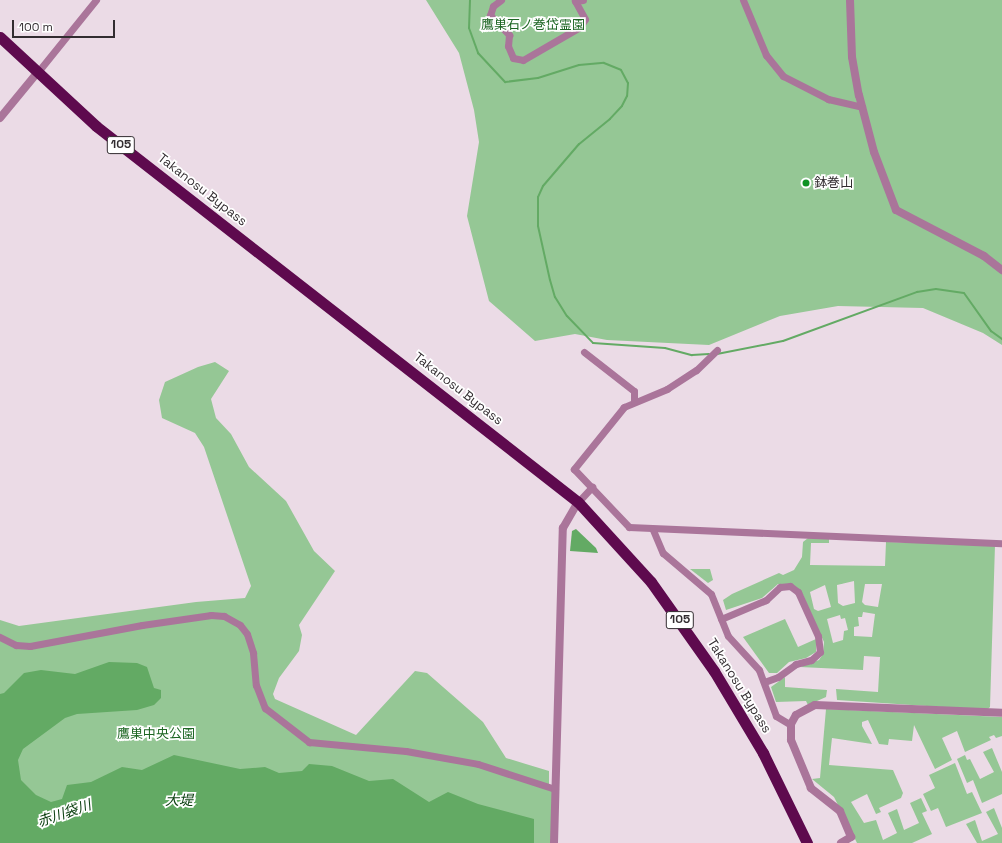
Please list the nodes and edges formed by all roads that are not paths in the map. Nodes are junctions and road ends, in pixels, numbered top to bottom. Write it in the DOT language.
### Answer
graph roads {
  1 [pos="96,0"];
  2 [pos="501,0"];
  3 [pos="583,0"];
  4 [pos="743,0"];
  5 [pos="850,0"];
  6 [pos="0,37"];
  7 [pos="37,73"];
  8 [pos="862,106"];
  9 [pos="0,118"];
  10 [pos="1002,270"];
  11 [pos="716,350"];
  12 [pos="584,352"];
  13 [pos="634,401"];
  14 [pos="592,487"];
  15 [pos="578,502"];
  16 [pos="653,530"];
  17 [pos="1002,543"];
  18 [pos="721,619"];
  19 [pos="0,637"];
  20 [pos="764,682"];
  21 [pos="1002,713"];
  22 [pos="791,726"];
  23 [pos="555,789"];
  24 [pos="554,843"];
  25 [pos="807,843"];
  26 [pos="841,843"];
  1 -- 7 [label="street"];
  2 -- 3 [label="street"];
  4 -- 8 [label="street"];
  5 -- 8 [label="street"];
  6 -- 7 [label="highway, Takanosu Bypass / 105"];
  7 -- 9 [label="street"];
  7 -- 15 [label="highway, Takanosu Bypass / 105"];
  8 -- 10 [label="street"];
  11 -- 13 [label="street"];
  12 -- 13 [label="street"];
  13 -- 14 [label="street"];
  14 -- 15 [label="street"];
  14 -- 16 [label="street"];
  15 -- 23 [label="street"];
  15 -- 25 [label="highway, Takanosu Bypass / 105"];
  16 -- 17 [label="street"];
  16 -- 18 [label="street"];
  18 -- 20 [label="street"];
  18 -- 20 [label="street"];
  19 -- 23 [label="street"];
  20 -- 22 [label="street"];
  21 -- 22 [label="street"];
  22 -- 26 [label="street"];
  23 -- 24 [label="street"];
}
